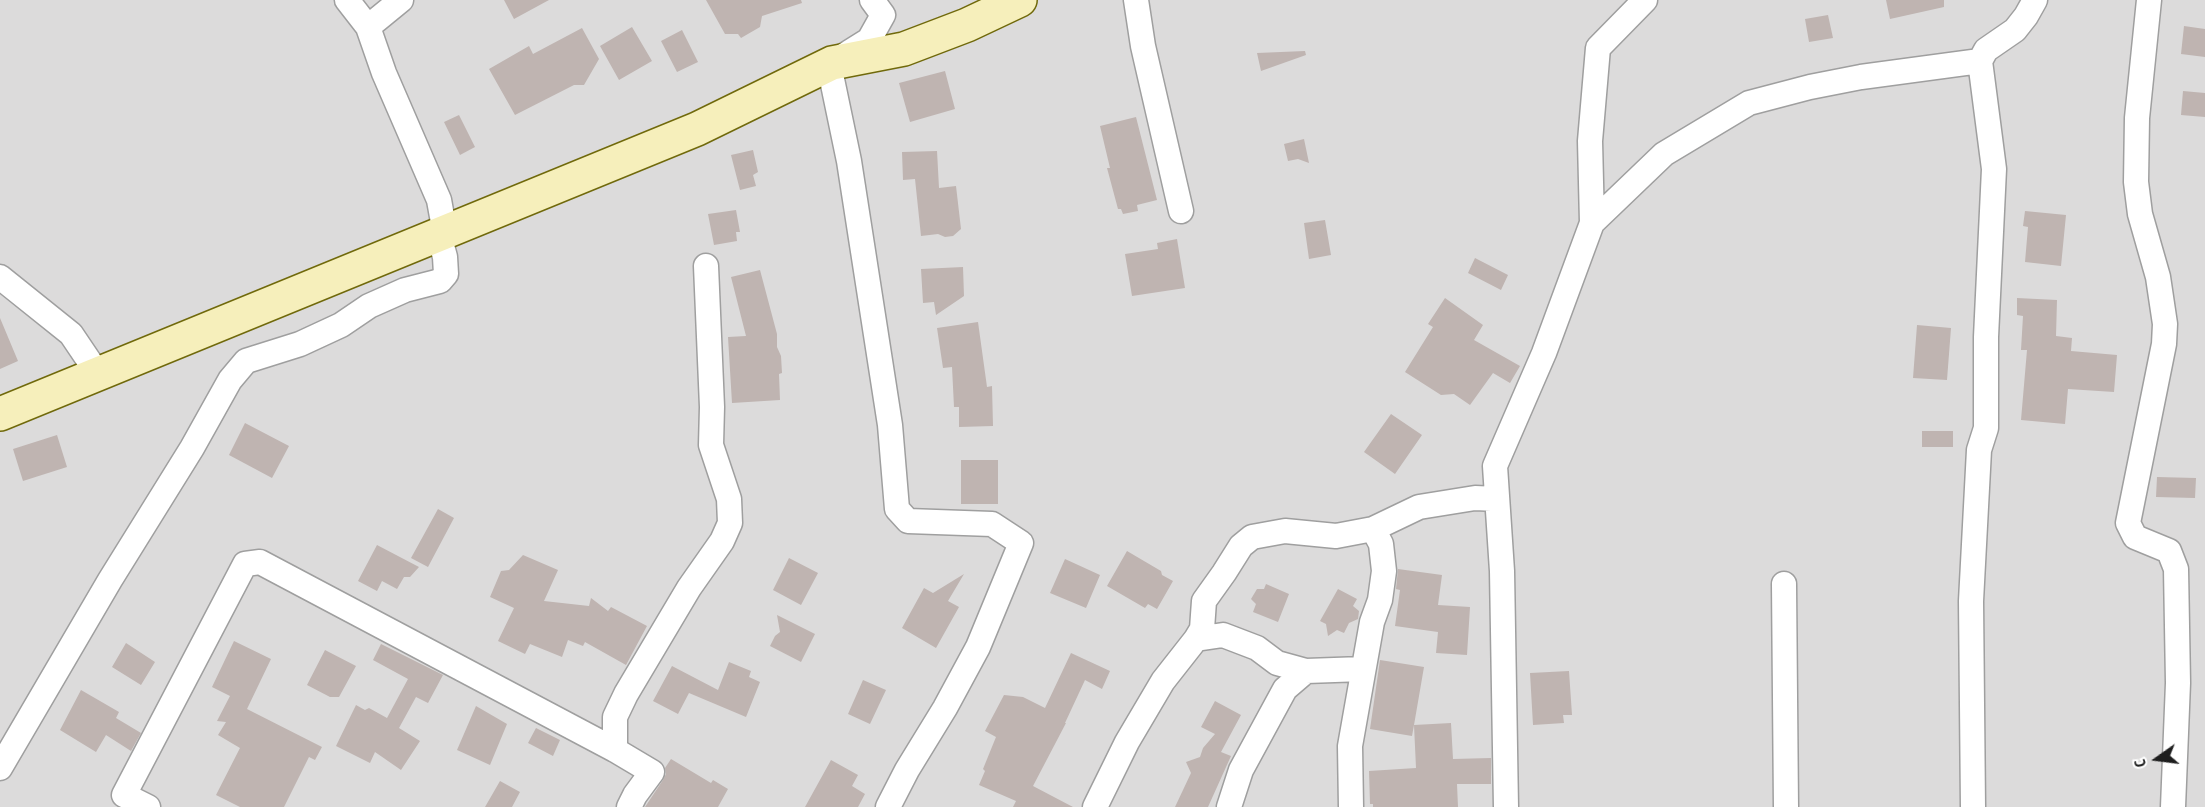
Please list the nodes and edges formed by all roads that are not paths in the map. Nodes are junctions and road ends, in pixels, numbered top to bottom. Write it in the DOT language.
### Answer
graph roads {
  1 [pos="347,0"];
  2 [pos="401,0"];
  3 [pos="872,0"];
  4 [pos="1020,0"];
  5 [pos="1136,0"];
  6 [pos="1645,0"];
  7 [pos="2035,0"];
  8 [pos="2149,0"];
  9 [pos="368,27"];
  10 [pos="1980,61"];
  11 [pos="829,64"];
  12 [pos="1181,211"];
  13 [pos="1592,223"];
  14 [pos="442,234"];
  15 [pos="706,266"];
  16 [pos="0,277"];
  17 [pos="98,374"];
  18 [pos="0,414"];
  19 [pos="1497,499"];
  20 [pos="1373,529"];
  21 [pos="1784,584"];
  22 [pos="1196,639"];
  23 [pos="1363,669"];
  24 [pos="1306,671"];
  25 [pos="615,750"];
  26 [pos="0,768"];
  27 [pos="148,807"];
  28 [pos="629,807"];
  29 [pos="888,807"];
  30 [pos="1095,807"];
  31 [pos="1229,807"];
  32 [pos="1351,807"];
  33 [pos="1506,807"];
  34 [pos="1786,807"];
  35 [pos="1973,807"];
  36 [pos="2173,807"];
  1 -- 9 [label="street"];
  2 -- 9 [label="street"];
  3 -- 11 [label="street"];
  4 -- 11 [label="main road"];
  5 -- 12 [label="street"];
  6 -- 13 [label="street"];
  7 -- 10 [label="street"];
  8 -- 36 [label="street"];
  9 -- 14 [label="street"];
  10 -- 13 [label="street"];
  10 -- 35 [label="street"];
  11 -- 14 [label="main road"];
  11 -- 29 [label="street"];
  13 -- 19 [label="street"];
  14 -- 17 [label="main road"];
  14 -- 26 [label="street"];
  15 -- 25 [label="street"];
  16 -- 17 [label="street"];
  17 -- 18 [label="main road"];
  19 -- 20 [label="street"];
  19 -- 33 [label="street"];
  20 -- 22 [label="street"];
  20 -- 23 [label="street"];
  21 -- 34 [label="street"];
  22 -- 24 [label="street"];
  22 -- 30 [label="street"];
  23 -- 24 [label="street"];
  23 -- 32 [label="street"];
  24 -- 31 [label="street"];
  25 -- 27 [label="street"];
  25 -- 28 [label="street"];
}
